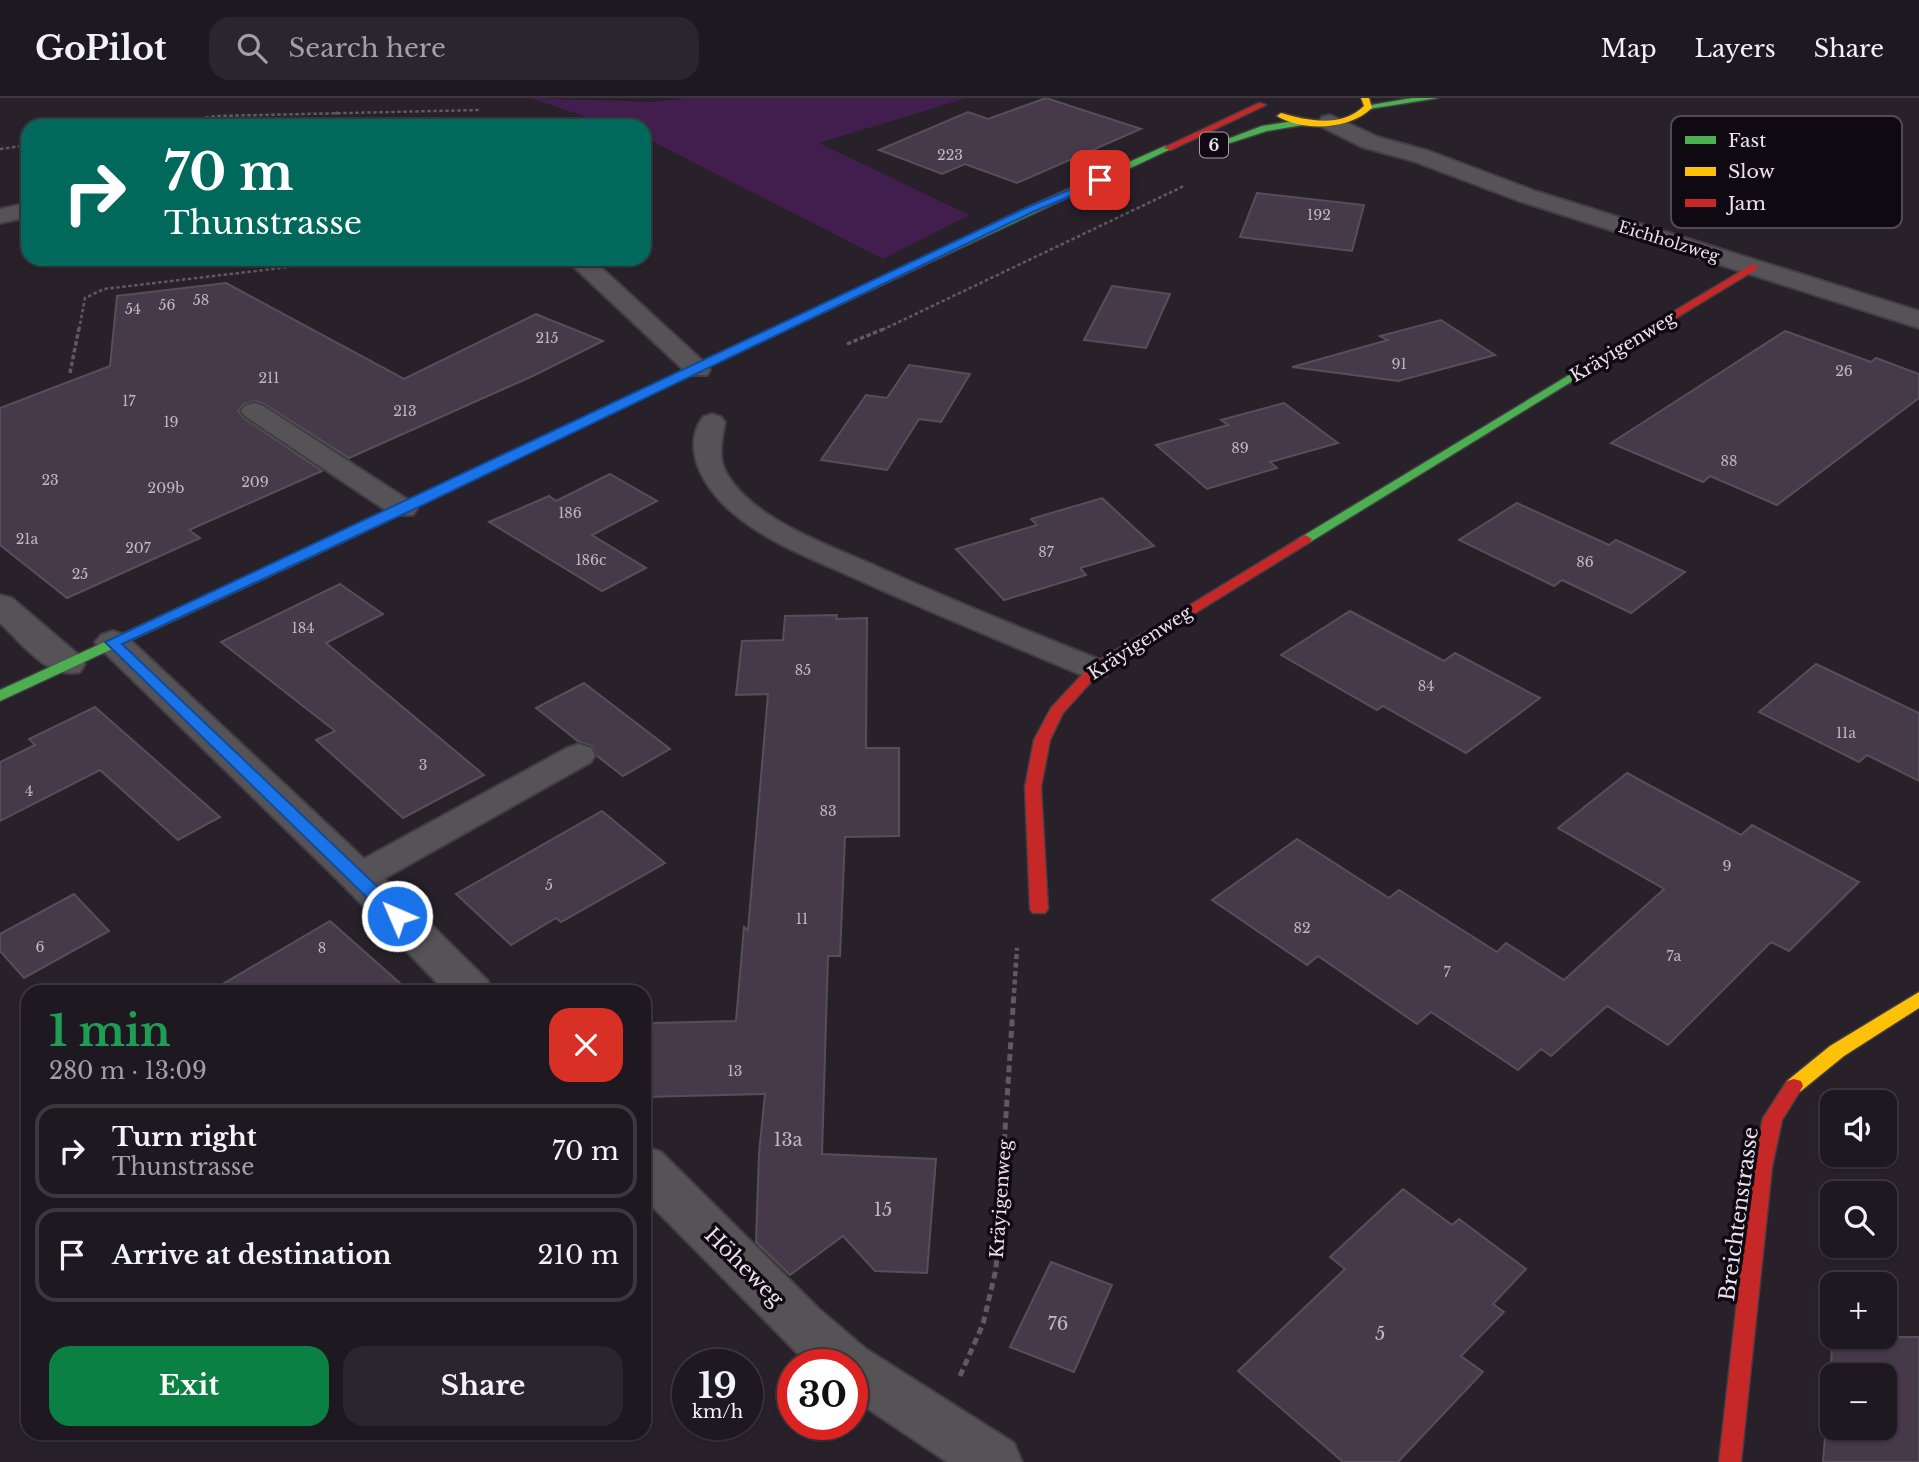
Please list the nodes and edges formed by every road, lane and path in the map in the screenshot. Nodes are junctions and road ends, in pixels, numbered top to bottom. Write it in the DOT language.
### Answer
graph roads {
  1 [pos="1434,98"];
  2 [pos="1261,101"];
  3 [pos="1365,106"];
  4 [pos="479,110"];
  5 [pos="337,111"];
  6 [pos="196,119"];
  7 [pos="334,119"];
  8 [pos="1306,122"];
  9 [pos="1330,122"];
  10 [pos="21,146"];
  11 [pos="0,149"];
  12 [pos="1421,156"];
  13 [pos="1123,170"];
  14 [pos="21,212"];
  15 [pos="0,216"];
  16 [pos="298,266"];
  17 [pos="586,266"];
  18 [pos="1754,267"];
  19 [pos="1919,320"];
  20 [pos="698,370"];
  21 [pos="70,373"];
  22 [pos="254,411"];
  23 [pos="712,422"];
  24 [pos="403,509"];
  25 [pos="0,605"];
  26 [pos="113,642"];
  27 [pos="66,664"];
  28 [pos="1095,669"];
  29 [pos="0,696"];
  30 [pos="579,755"];
  31 [pos="359,877"];
  32 [pos="1039,909"];
  33 [pos="465,985"];
  34 [pos="1919,999"];
  35 [pos="651,1173"];
  36 [pos="829,1349"];
  37 [pos="868,1379"];
  38 [pos="934,1422"];
  39 [pos="990,1461"];
  40 [pos="1730,1462"];
  1 -- 3 [label="main road"];
  2 -- 8 [label="main road"];
  2 -- 13 [label="main road, 6"];
  3 -- 9 [label="main road"];
  3 -- 12 [label="street, Eichholzweg"];
  4 -- 5 [label="path"];
  5 -- 6 [label="path"];
  5 -- 7 [label="path"];
  8 -- 9 [label="main road"];
  8 -- 13 [label="main road, 6"];
  9 -- 12 [label="street, Eichholzweg"];
  10 -- 11 [label="path"];
  12 -- 18 [label="street, Eichholzweg"];
  13 -- 20 [label="main road, 6"];
  14 -- 15 [label="street"];
  16 -- 21 [label="path"];
  17 -- 20 [label="lane"];
  18 -- 19 [label="street, Eichholzweg"];
  18 -- 28 [label="main road, Kräyigenweg"];
  20 -- 24 [label="main road, 6"];
  22 -- 24 [label="lane"];
  23 -- 28 [label="lane"];
  24 -- 26 [label="main road, 6"];
  25 -- 27 [label="street"];
  26 -- 27 [label="main road, 6"];
  26 -- 31 [label="street"];
  27 -- 29 [label="main road, 6"];
  28 -- 32 [label="main road, Kräyigenweg"];
  30 -- 31 [label="lane"];
  31 -- 33 [label="street"];
  32 -- 38 [label="path, Kräyigenweg"];
  34 -- 40 [label="main road, Breichtenstrasse"];
  35 -- 36 [label="street, Höheweg"];
  37 -- 38 [label="street"];
  38 -- 39 [label="street"];
}
